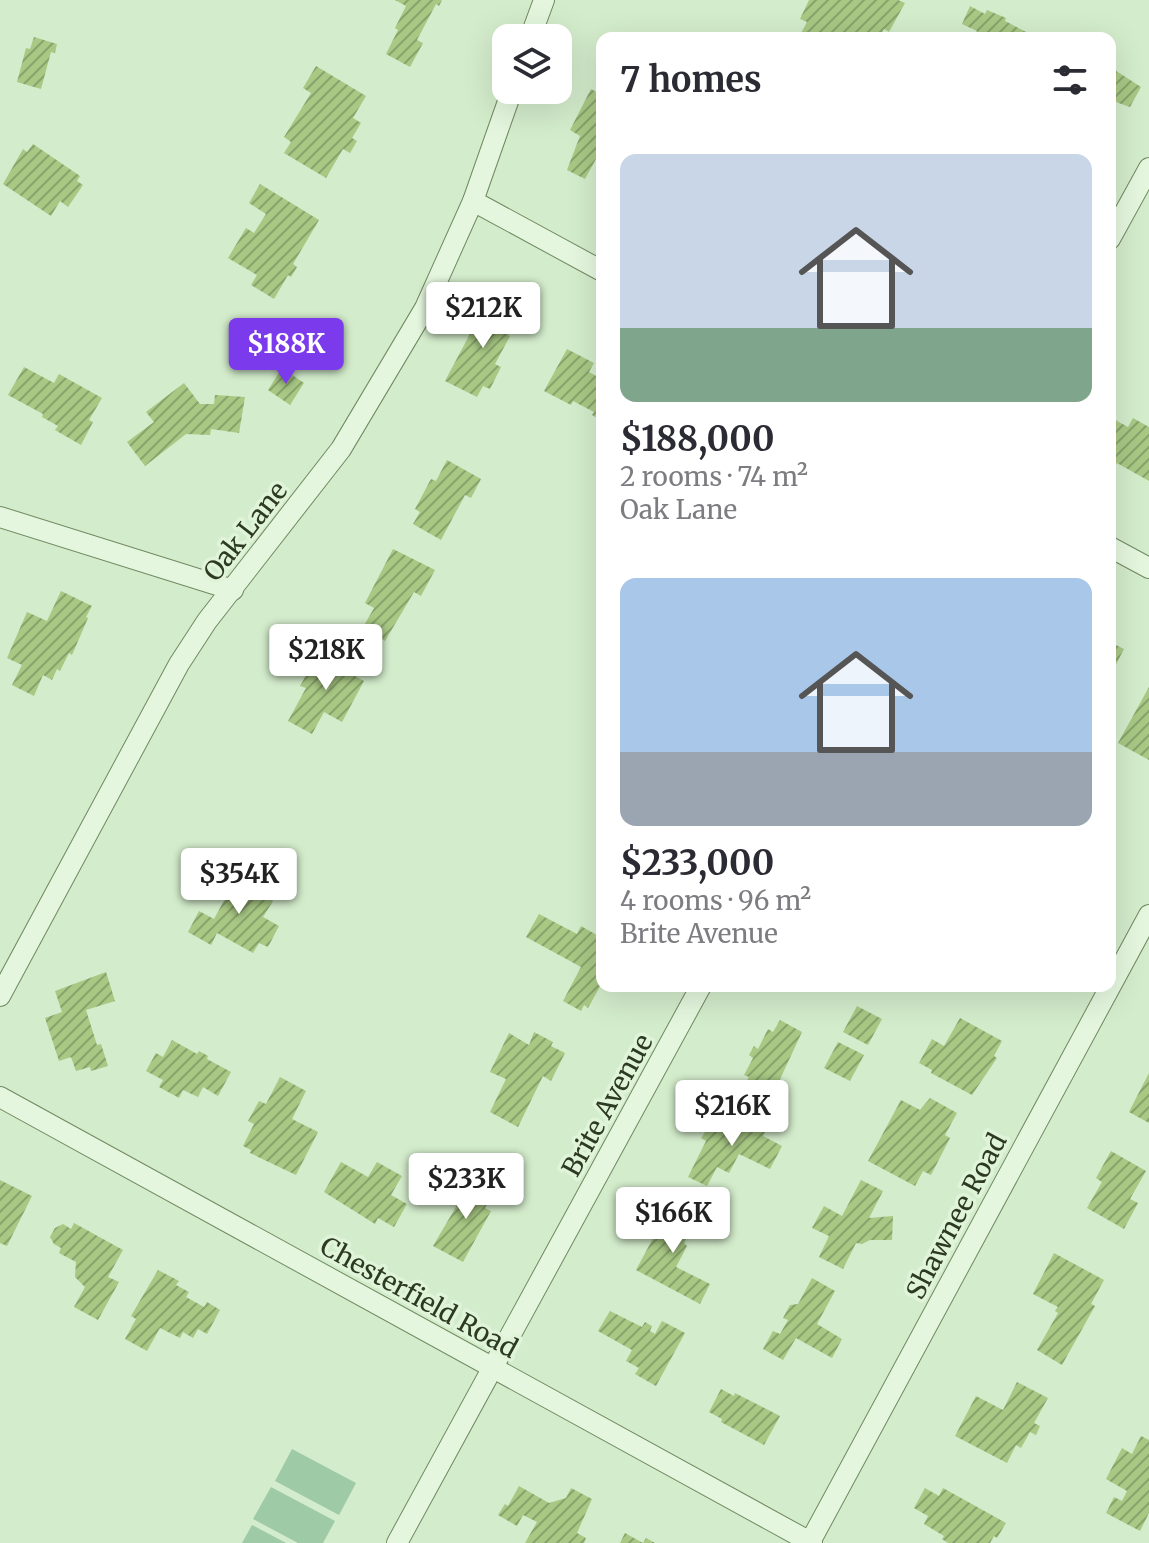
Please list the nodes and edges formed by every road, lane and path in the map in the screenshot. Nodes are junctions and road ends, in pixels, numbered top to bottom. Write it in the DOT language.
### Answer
graph roads {
  1 [pos="544,0"];
  2 [pos="535,24"];
  3 [pos="507,104"];
  4 [pos="1149,168"];
  5 [pos="473,201"];
  6 [pos="1116,228"];
  7 [pos="596,268"];
  8 [pos="0,517"];
  9 [pos="1116,550"];
  10 [pos="1149,568"];
  11 [pos="233,590"];
  12 [pos="1149,915"];
  13 [pos="1116,976"];
  14 [pos="698,992"];
  15 [pos="1107,992"];
  16 [pos="0,996"];
  17 [pos="0,1097"];
  18 [pos="493,1368"];
  19 [pos="811,1542"];
  20 [pos="397,1543"];
  1 -- 2 [label="street"];
  3 -- 5 [label="street, Oak Lane"];
  4 -- 6 [label="street"];
  5 -- 7 [label="street"];
  5 -- 11 [label="street, Oak Lane"];
  8 -- 11 [label="street"];
  9 -- 10 [label="street"];
  11 -- 16 [label="street, Oak Lane"];
  12 -- 13 [label="street, Shawnee Road"];
  14 -- 18 [label="street, Brite Avenue"];
  15 -- 19 [label="street, Shawnee Road"];
  17 -- 18 [label="street, Chesterfield Road"];
  18 -- 19 [label="street, Chesterfield Road"];
  18 -- 20 [label="street, Brite Avenue"];
}
